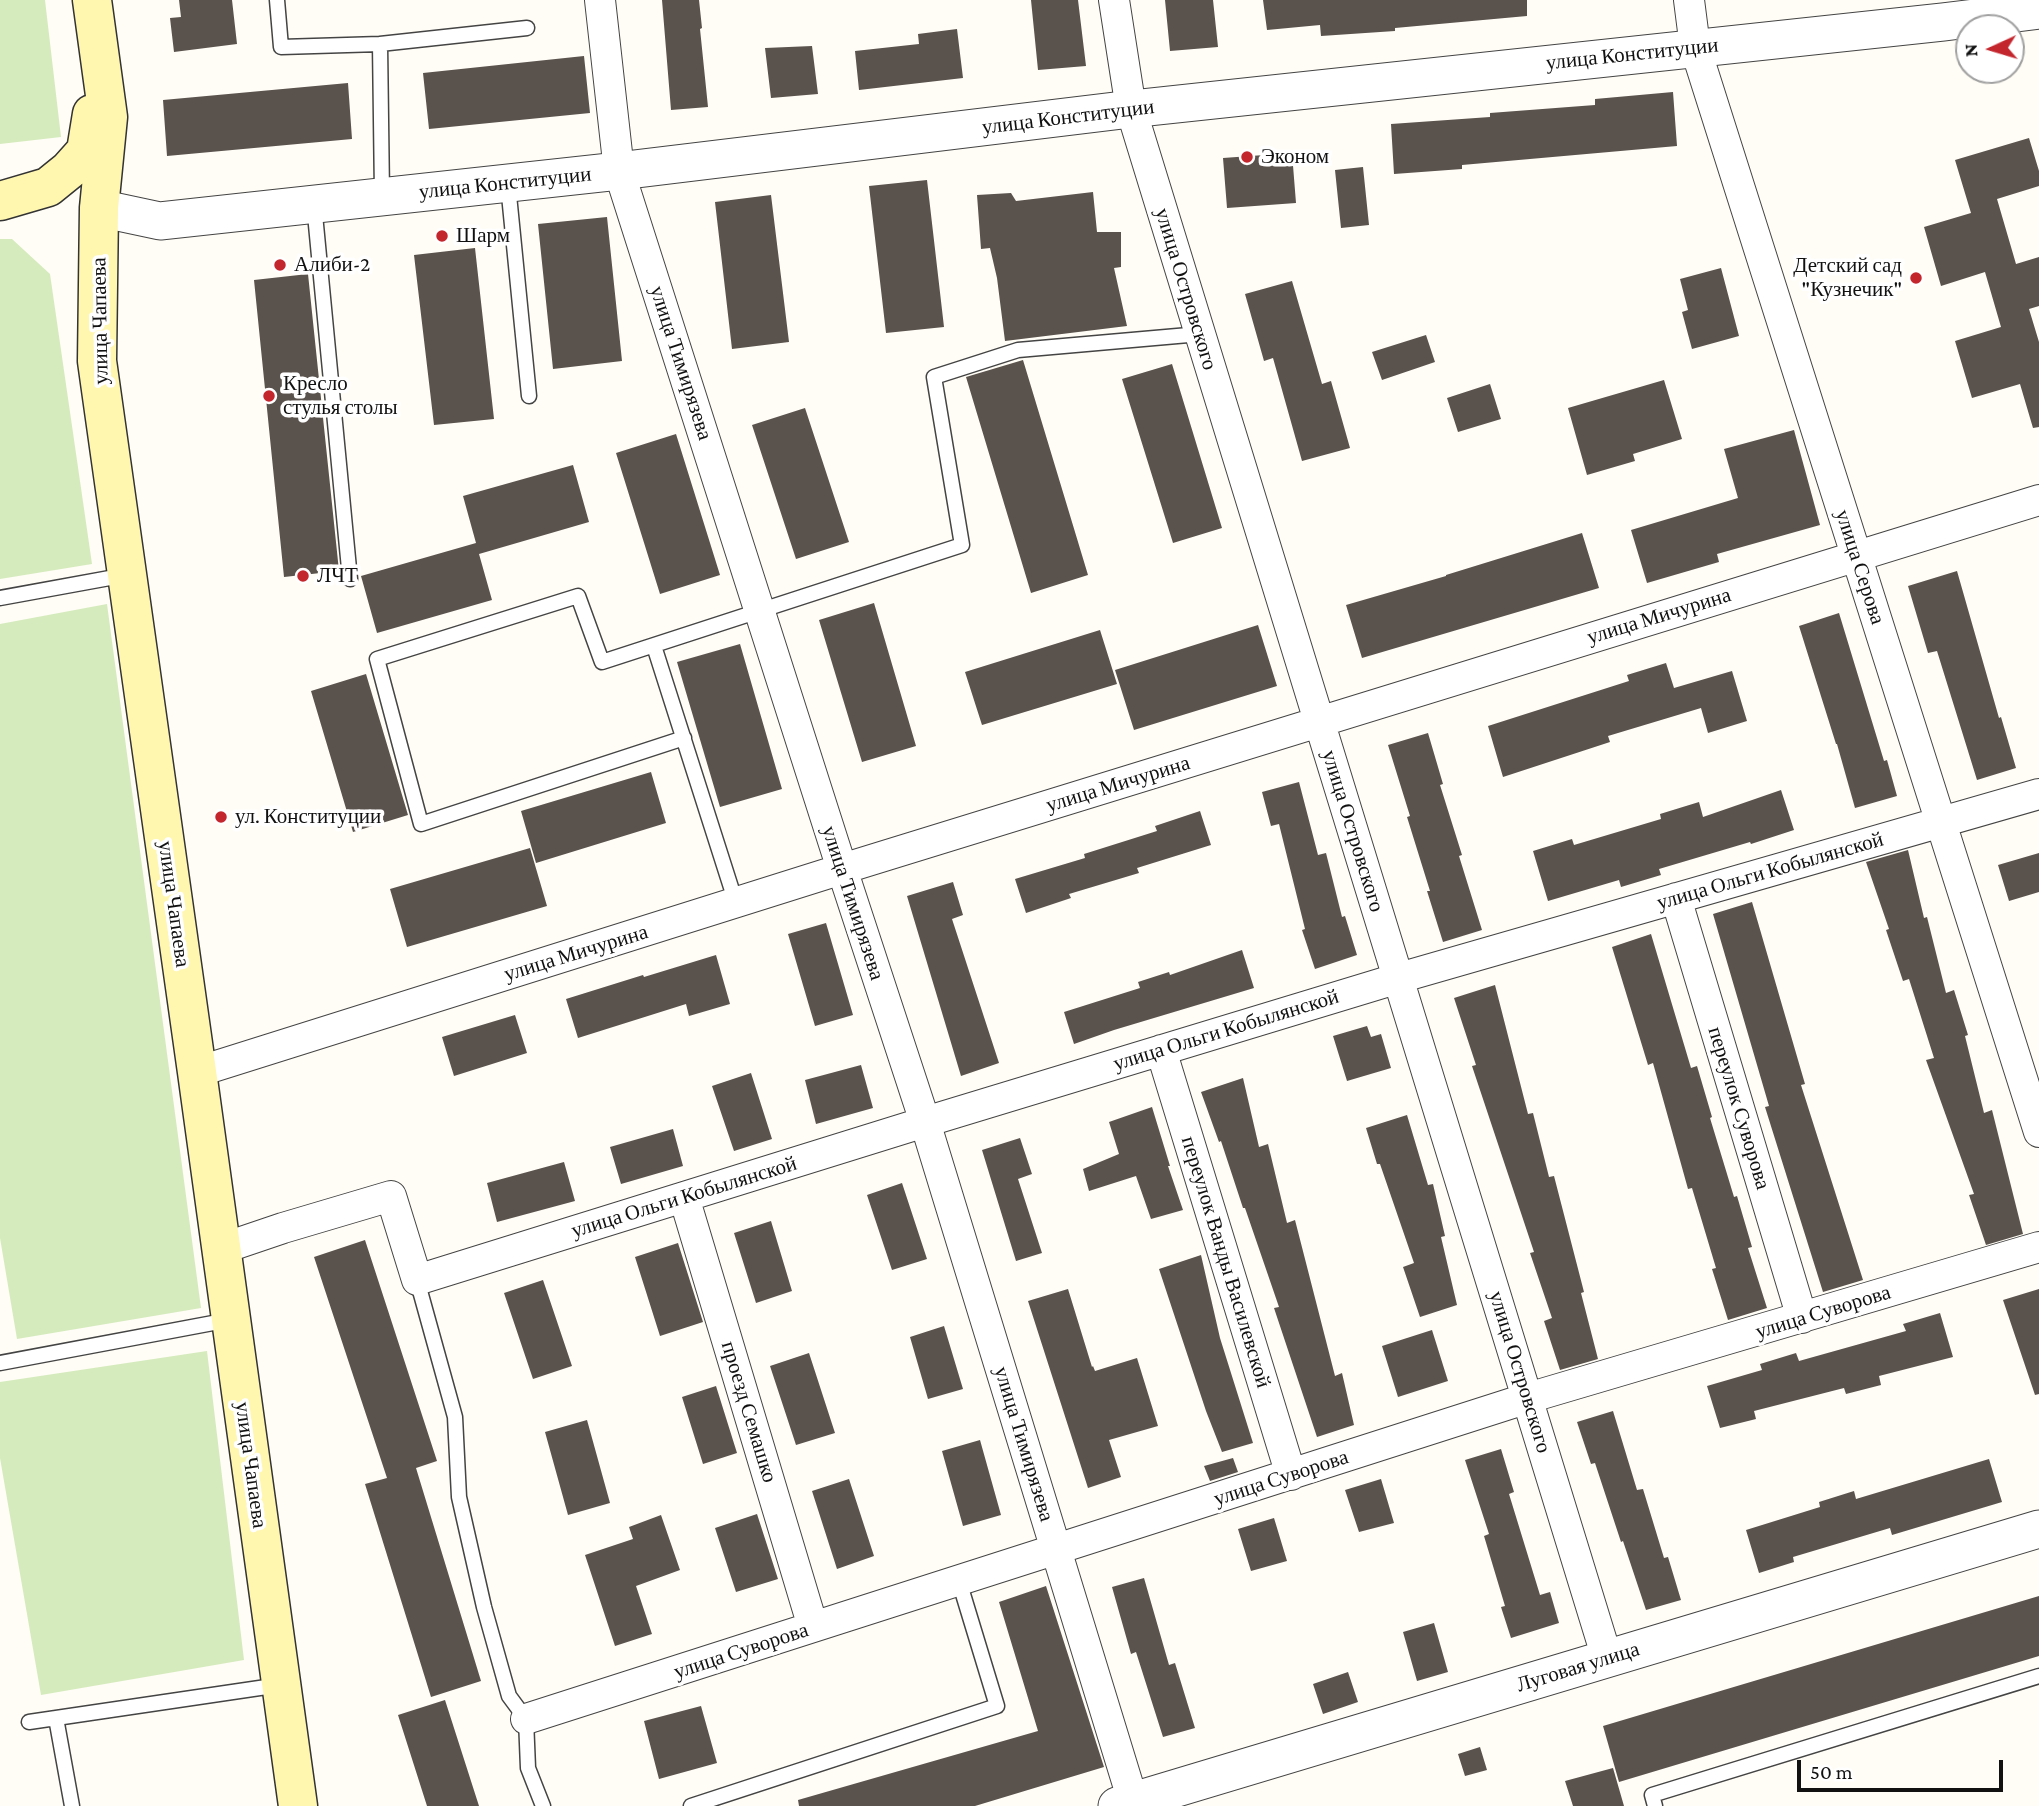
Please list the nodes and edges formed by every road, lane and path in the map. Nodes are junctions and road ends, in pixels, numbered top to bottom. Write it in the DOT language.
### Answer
graph roads {
  1 [pos="91,0"];
  2 [pos="277,0"];
  3 [pos="600,0"];
  4 [pos="1114,0"];
  5 [pos="1689,0"];
  6 [pos="2039,10"];
  7 [pos="527,29"];
  8 [pos="380,44"];
  9 [pos="1695,47"];
  10 [pos="1131,109"];
  11 [pos="620,171"];
  12 [pos="508,183"];
  13 [pos="382,197"];
  14 [pos="0,203"];
  15 [pos="314,204"];
  16 [pos="99,208"];
  17 [pos="1200,334"];
  18 [pos="529,396"];
  19 [pos="2039,500"];
  20 [pos="1857,555"];
  21 [pos="128,575"];
  22 [pos="349,579"];
  23 [pos="0,598"];
  24 [pos="760,611"];
  25 [pos="654,646"];
  26 [pos="1320,722"];
  27 [pos="684,738"];
  28 [pos="2039,794"];
  29 [pos="1940,822"];
  30 [pos="842,869"];
  31 [pos="1676,898"];
  32 [pos="736,903"];
  33 [pos="1399,978"];
  34 [pos="1161,1050"];
  35 [pos="197,1072"];
  36 [pos="925,1122"];
  37 [pos="2039,1132"];
  38 [pos="684,1197"];
  39 [pos="2039,1247"];
  40 [pos="221,1249"];
  41 [pos="417,1280"];
  42 [pos="1802,1318"];
  43 [pos="231,1319"];
  44 [pos="0,1363"];
  45 [pos="1528,1398"];
  46 [pos="1291,1475"];
  47 [pos="2039,1529"];
  48 [pos="1056,1549"];
  49 [pos="959,1581"];
  50 [pos="813,1627"];
  51 [pos="1607,1658"];
  52 [pos="2039,1676"];
  53 [pos="281,1684"];
  54 [pos="56,1718"];
  55 [pos="526,1719"];
  56 [pos="29,1722"];
  57 [pos="1125,1803"];
  58 [pos="72,1806"];
  59 [pos="298,1806"];
  60 [pos="543,1806"];
  61 [pos="691,1806"];
  62 [pos="1655,1806"];
  1 -- 14 [label="main road"];
  1 -- 16 [label="main road, улица Чапаева"];
  2 -- 8 [label="lane"];
  3 -- 11 [label="street, улица Тимирязева"];
  4 -- 10 [label="street, улица Островского"];
  5 -- 9 [label="street, улица Серова"];
  6 -- 9 [label="street, улица Конституции"];
  7 -- 8 [label="lane"];
  8 -- 13 [label="lane"];
  9 -- 10 [label="street, улица Конституции"];
  9 -- 20 [label="street, улица Серова"];
  10 -- 11 [label="street, улица Конституции"];
  10 -- 17 [label="street, улица Островского"];
  11 -- 12 [label="street, улица Конституции"];
  11 -- 24 [label="street, улица Тимирязева"];
  12 -- 13 [label="street, улица Конституции"];
  12 -- 18 [label="lane"];
  13 -- 15 [label="street, улица Конституции"];
  14 -- 16 [label="main road"];
  15 -- 16 [label="street, улица Конституции"];
  15 -- 22 [label="lane"];
  16 -- 21 [label="main road, улица Чапаева"];
  17 -- 24 [label="lane"];
  17 -- 26 [label="street, улица Островского"];
  19 -- 20 [label="street, улица Мичурина"];
  20 -- 26 [label="street, улица Мичурина"];
  20 -- 29 [label="street, улица Серова"];
  21 -- 23 [label="lane"];
  21 -- 35 [label="main road, улица Чапаева"];
  24 -- 25 [label="lane"];
  24 -- 30 [label="street, улица Тимирязева"];
  25 -- 27 [label="lane"];
  25 -- 27 [label="lane"];
  26 -- 30 [label="street, улица Мичурина"];
  26 -- 33 [label="street, улица Островского"];
  27 -- 32 [label="lane"];
  28 -- 29 [label="street, улица Ольги Кобылянской"];
  29 -- 31 [label="street, улица Ольги Кобылянской"];
  29 -- 37 [label="street, улица Серова"];
  30 -- 32 [label="street, улица Мичурина"];
  30 -- 36 [label="street, улица Тимирязева"];
  31 -- 33 [label="street, улица Ольги Кобылянской"];
  31 -- 42 [label="street, переулок Суворова"];
  32 -- 35 [label="street, улица Мичурина"];
  33 -- 34 [label="street, улица Ольги Кобылянской"];
  33 -- 45 [label="street, улица Островского"];
  34 -- 36 [label="street, улица Ольги Кобылянской"];
  34 -- 46 [label="street, переулок Ванды Василевской"];
  35 -- 40 [label="main road, улица Чапаева"];
  36 -- 38 [label="street, улица Ольги Кобылянской"];
  36 -- 48 [label="street, улица Тимирязева"];
  38 -- 41 [label="street, улица Ольги Кобылянской"];
  38 -- 50 [label="street, проезд Семашко"];
  39 -- 42 [label="street, улица Суворова"];
  40 -- 41 [label="street"];
  40 -- 43 [label="main road, улица Чапаева"];
  41 -- 55 [label="lane"];
  42 -- 45 [label="street, улица Суворова"];
  43 -- 44 [label="lane"];
  43 -- 53 [label="main road, улица Чапаева"];
  45 -- 46 [label="street, улица Суворова"];
  45 -- 51 [label="street, улица Островского"];
  46 -- 48 [label="street, улица Суворова"];
  47 -- 51 [label="street, Луговая улица"];
  48 -- 49 [label="street, улица Суворова"];
  48 -- 57 [label="street, улица Тимирязева"];
  49 -- 50 [label="street, улица Суворова"];
  49 -- 61 [label="lane"];
  50 -- 55 [label="street, улица Суворова"];
  51 -- 57 [label="street, Луговая улица"];
  52 -- 62 [label="lane"];
  53 -- 54 [label="lane"];
  53 -- 59 [label="main road, улица Чапаева"];
  54 -- 56 [label="lane"];
  54 -- 58 [label="lane"];
  55 -- 60 [label="lane"];
}
